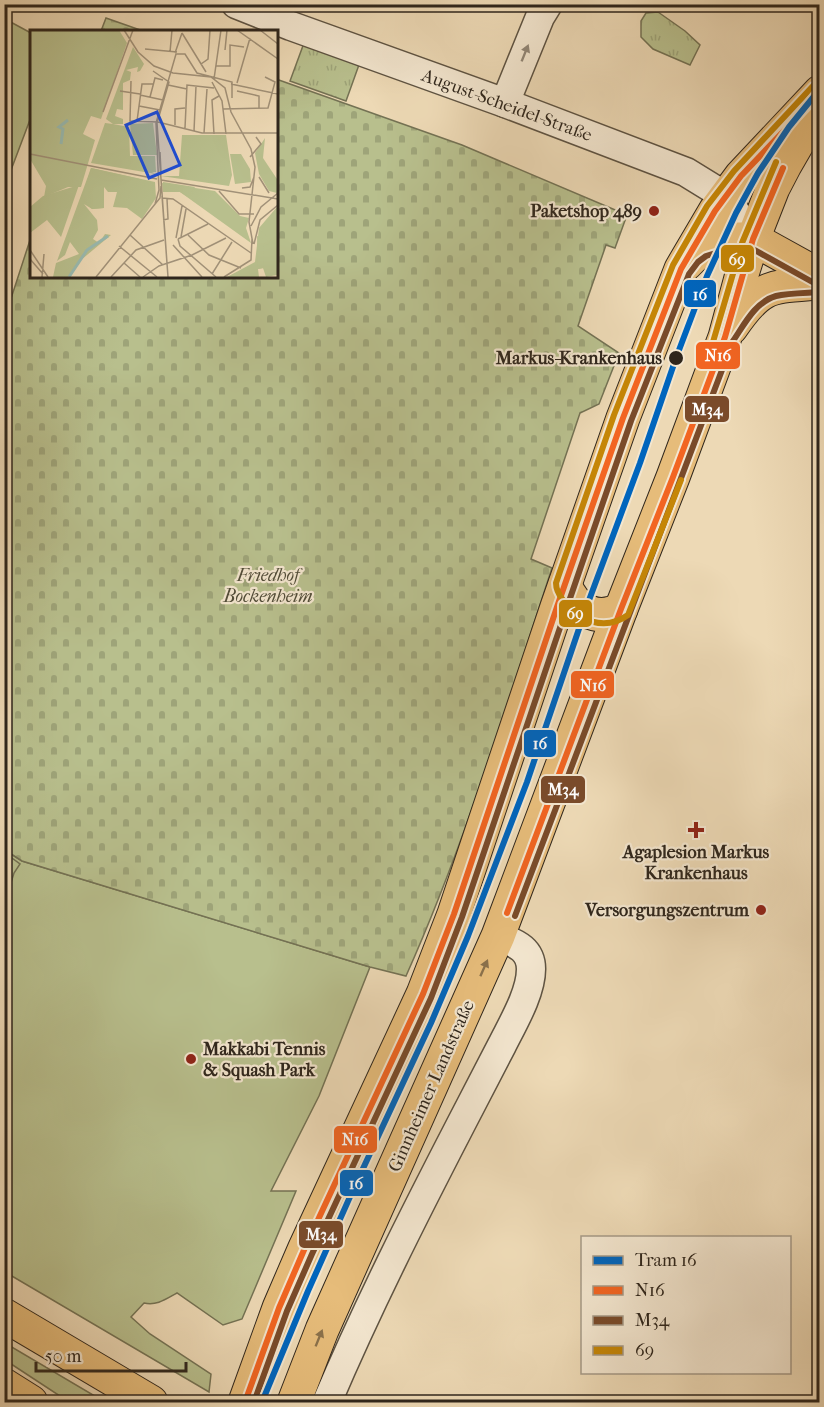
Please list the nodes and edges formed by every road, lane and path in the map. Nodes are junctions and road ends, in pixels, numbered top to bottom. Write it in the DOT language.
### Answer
graph roads {
  1 [pos="236,4"];
  2 [pos="548,4"];
  3 [pos="297,15"];
  4 [pos="819,92"];
  5 [pos="505,103"];
  6 [pos="819,107"];
  7 [pos="725,196"];
  8 [pos="753,239"];
  9 [pos="681,269"];
  10 [pos="819,276"];
  11 [pos="819,283"];
  12 [pos="725,337"];
  13 [pos="565,585"];
  14 [pos="621,609"];
  15 [pos="498,936"];
  16 [pos="4,1316"];
  17 [pos="4,1385"];
  18 [pos="306,1399"];
  19 [pos="31,1402"];
  20 [pos="151,1402"];
  21 [pos="245,1402"];
  1 -- 3 [label="street, August-Scheidel-Straße"];
  5 -- 2 [label="street, one-way"];
  3 -- 5 [label="street, August-Scheidel-Straße"];
  4 -- 7 [label="main road"];
  5 -- 7 [label="street, August-Scheidel-Straße"];
  6 -- 8 [label="main road, Ginnheimer Landstraße"];
  7 -- 8 [label="street, August-Scheidel-Straße"];
  7 -- 9 [label="main road"];
  8 -- 9 [label="main road"];
  8 -- 10 [label="main road"];
  8 -- 12 [label="main road, Ginnheimer Landstraße"];
  9 -- 13 [label="main road"];
  11 -- 12 [label="main road"];
  12 -- 14 [label="main road, Ginnheimer Landstraße"];
  13 -- 14 [label="main road"];
  13 -- 21 [label="main road"];
  14 -- 15 [label="main road, Ginnheimer Landstraße"];
  18 -- 15 [label="main road, Ginnheimer Landstraße, one-way"];
  15 -- 18 [label="street"];
  16 -- 20 [label="main road"];
  17 -- 19 [label="main road"];
}
